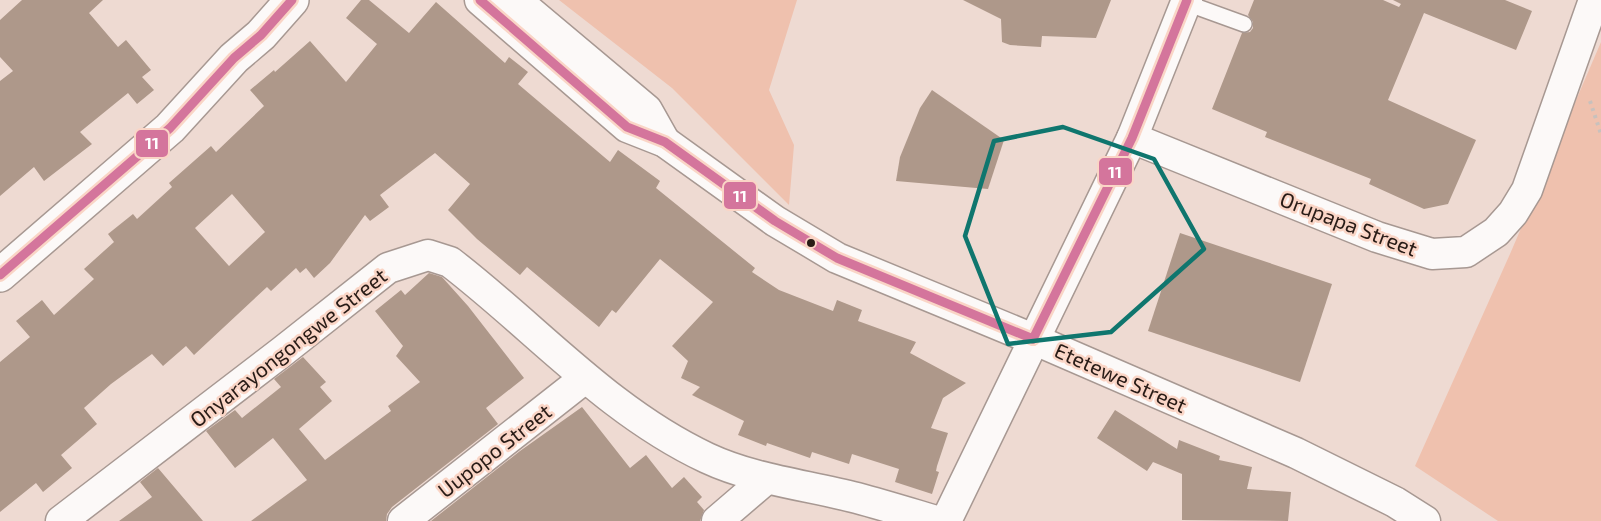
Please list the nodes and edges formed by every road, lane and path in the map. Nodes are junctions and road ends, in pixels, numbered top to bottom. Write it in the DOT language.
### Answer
graph roads {
  1 [pos="270,0"];
  2 [pos="292,0"];
  3 [pos="480,0"];
  4 [pos="516,0"];
  5 [pos="1594,0"];
  6 [pos="1186,1"];
  7 [pos="1244,24"];
  8 [pos="234,58"];
  9 [pos="1132,138"];
  10 [pos="665,142"];
  11 [pos="0,275"];
  12 [pos="1033,339"];
  13 [pos="585,378"];
  14 [pos="766,478"];
  15 [pos="61,521"];
  16 [pos="402,521"];
  17 [pos="717,521"];
  18 [pos="936,521"];
  19 [pos="946,521"];
  20 [pos="1425,521"];
  1 -- 8 [label="street"];
  2 -- 8 [label="street"];
  3 -- 10 [label="street, Etetewe Street"];
  4 -- 10 [label="street, Etetewe Street"];
  5 -- 9 [label="street, Orupapa Street"];
  6 -- 7 [label="lane"];
  6 -- 9 [label="street"];
  8 -- 11 [label="street"];
  9 -- 12 [label="street"];
  10 -- 12 [label="street, Etetewe Street"];
  12 -- 19 [label="street"];
  12 -- 20 [label="street, Etetewe Street"];
  13 -- 14 [label="street, Onyarayongongwe Street"];
  13 -- 15 [label="street, Onyarayongongwe Street"];
  13 -- 16 [label="street, Uupopo Street"];
  14 -- 17 [label="street"];
  14 -- 18 [label="street, Onyarayongongwe Street"];
}
